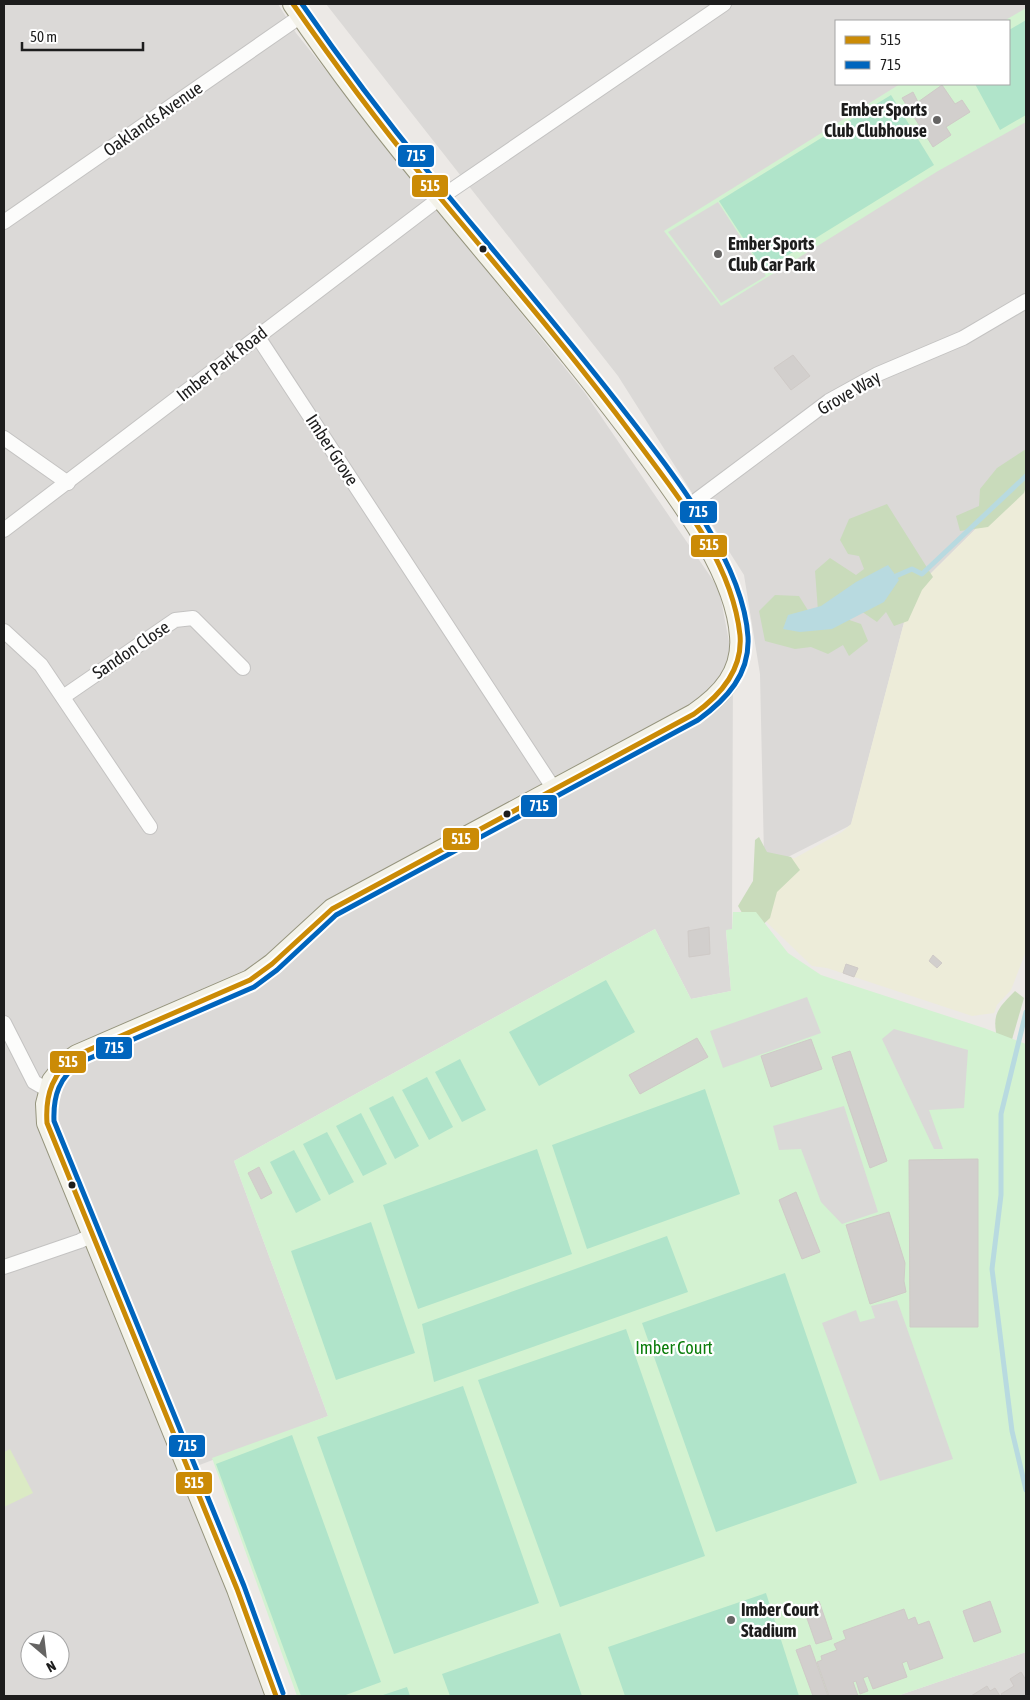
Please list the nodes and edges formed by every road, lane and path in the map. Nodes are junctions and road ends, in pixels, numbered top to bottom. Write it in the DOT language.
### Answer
graph roads {
  1 [pos="724,4"];
  2 [pos="297,10"];
  3 [pos="440,198"];
  4 [pos="4,222"];
  5 [pos="1026,301"];
  6 [pos="258,337"];
  7 [pos="4,438"];
  8 [pos="68,483"];
  9 [pos="686,508"];
  10 [pos="4,530"];
  11 [pos="4,631"];
  12 [pos="243,668"];
  13 [pos="63,697"];
  14 [pos="554,789"];
  15 [pos="150,827"];
  16 [pos="4,1023"];
  17 [pos="48,1090"];
  18 [pos="94,1234"];
  19 [pos="4,1267"];
  20 [pos="276,1696"];
  1 -- 3 [label="street, Imber Park Road"];
  2 -- 3 [label="main road"];
  2 -- 4 [label="street, Oaklands Avenue"];
  3 -- 6 [label="street, Imber Park Road"];
  3 -- 9 [label="main road"];
  5 -- 9 [label="street, Grove Way"];
  6 -- 8 [label="street, Imber Park Road"];
  6 -- 14 [label="street, Imber Grove"];
  7 -- 8 [label="street"];
  8 -- 10 [label="street, Imber Park Road"];
  9 -- 14 [label="main road"];
  11 -- 13 [label="street"];
  12 -- 13 [label="street, Sandon Close"];
  13 -- 15 [label="street"];
  14 -- 17 [label="main road"];
  16 -- 17 [label="street"];
  17 -- 18 [label="main road"];
  18 -- 19 [label="street"];
  18 -- 20 [label="main road"];
}
